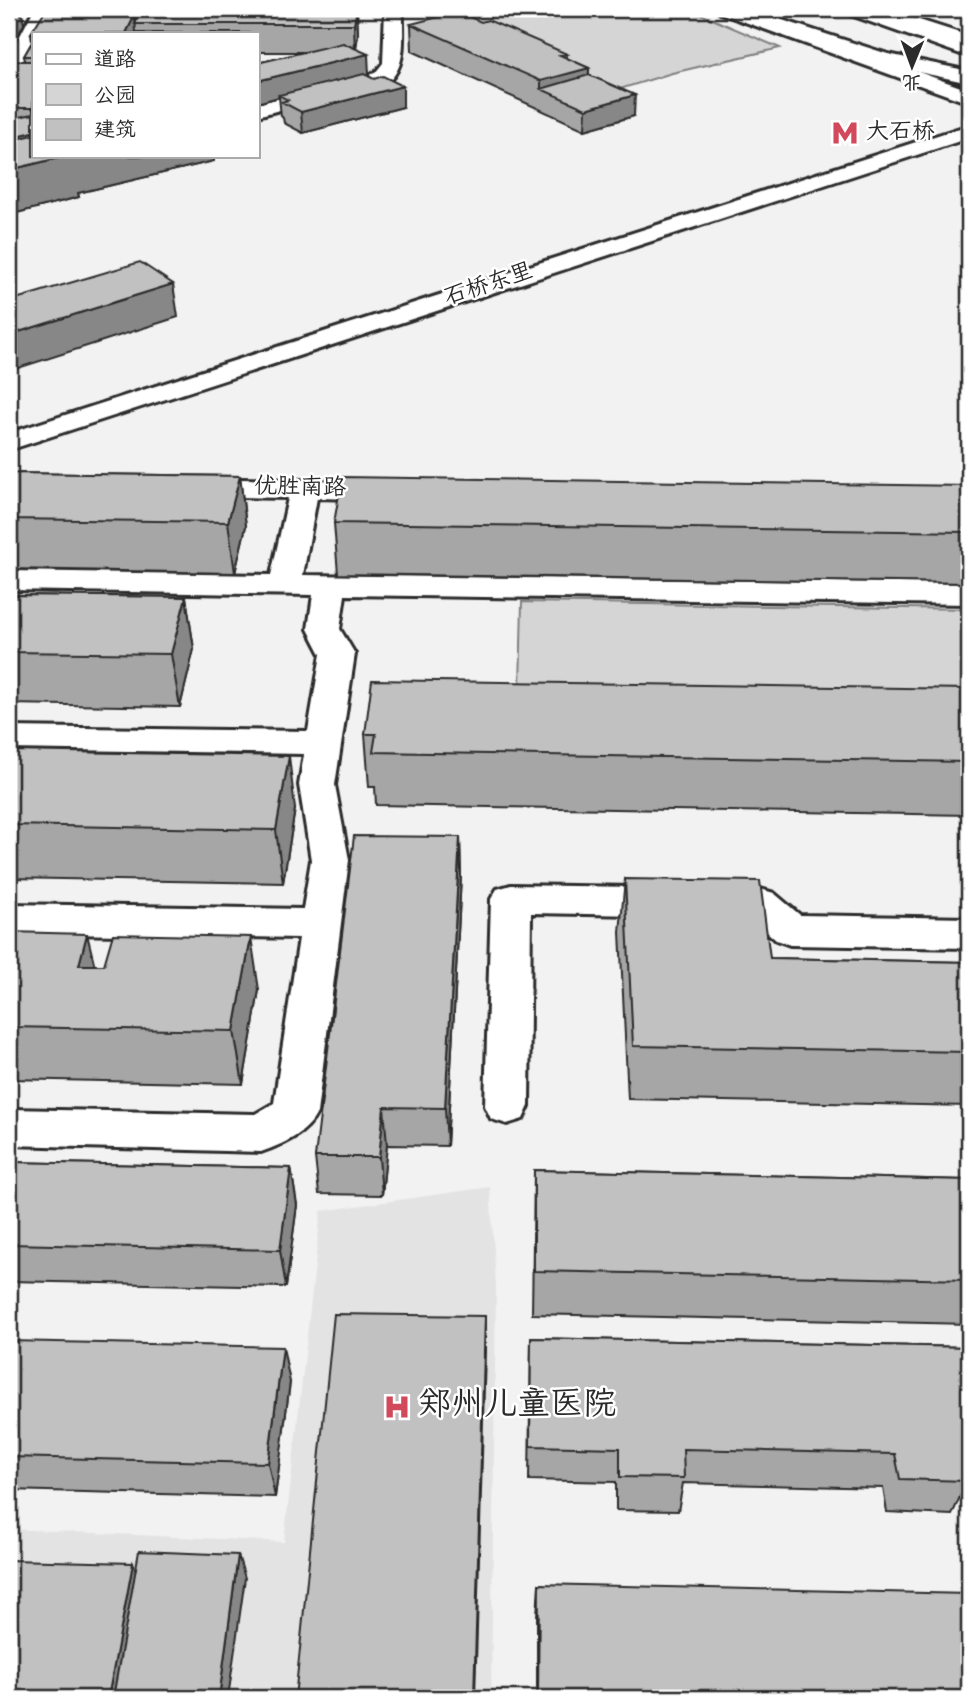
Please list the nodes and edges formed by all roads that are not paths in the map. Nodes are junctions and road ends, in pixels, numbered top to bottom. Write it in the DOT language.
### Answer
graph roads {
  1 [pos="43,9"];
  2 [pos="394,9"];
  3 [pos="726,9"];
  4 [pos="731,9"];
  5 [pos="772,9"];
  6 [pos="868,9"];
  7 [pos="843,13"];
  8 [pos="969,42"];
  9 [pos="969,51"];
  10 [pos="969,63"];
  11 [pos="9,74"];
  12 [pos="969,77"];
  13 [pos="969,97"];
  14 [pos="259,109"];
  15 [pos="969,131"];
  16 [pos="9,442"];
  17 [pos="170,487"];
  18 [pos="304,490"];
  19 [pos="415,491"];
  20 [pos="9,581"];
  21 [pos="285,584"];
  22 [pos="331,586"];
  23 [pos="969,594"];
  24 [pos="9,738"];
  25 [pos="324,743"];
  26 [pos="9,919"];
  27 [pos="321,924"];
  28 [pos="969,933"];
  29 [pos="507,1106"];
  30 [pos="9,1127"];
  1 -- 11 [label="street"];
  2 -- 14 [label="street"];
  3 -- 13 [label="street"];
  4 -- 12 [label="street"];
  5 -- 12 [label="street"];
  6 -- 8 [label="street"];
  7 -- 9 [label="street"];
  7 -- 10 [label="street"];
  15 -- 16 [label="street, 石桥东里"];
  17 -- 18 [label="street, 优胜南路"];
  18 -- 19 [label="street, 优胜南路"];
  18 -- 21 [label="street"];
  20 -- 21 [label="street"];
  21 -- 22 [label="street"];
  22 -- 23 [label="street"];
  22 -- 25 [label="street"];
  24 -- 25 [label="street"];
  25 -- 27 [label="street"];
  26 -- 27 [label="street"];
  27 -- 30 [label="street"];
  28 -- 29 [label="street"];
}
